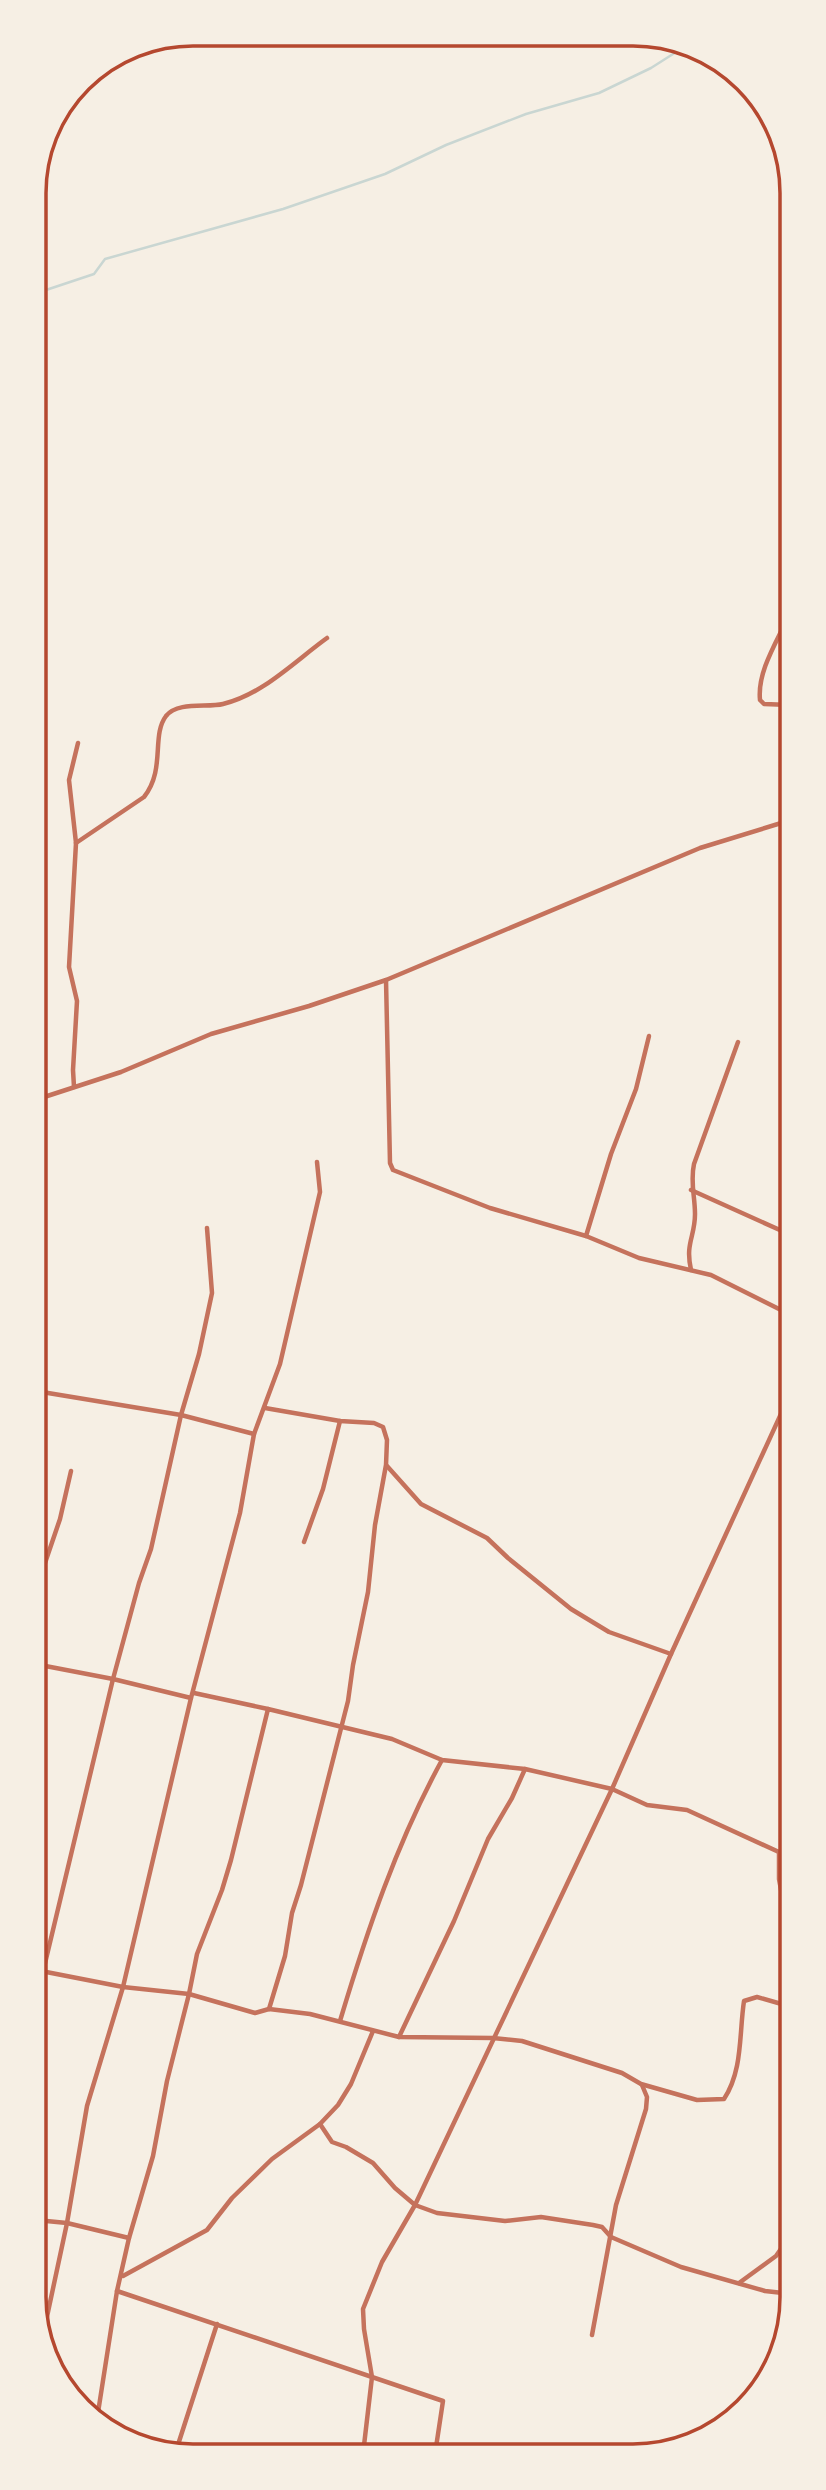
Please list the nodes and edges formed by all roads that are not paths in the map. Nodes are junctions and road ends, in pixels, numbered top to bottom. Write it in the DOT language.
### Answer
graph roads {
  1 [pos="780,636"];
  2 [pos="327,638"];
  3 [pos="780,705"];
  4 [pos="79,743"];
  5 [pos="780,823"];
  6 [pos="76,843"];
  7 [pos="386,979"];
  8 [pos="649,1036"];
  9 [pos="738,1042"];
  10 [pos="74,1087"];
  11 [pos="46,1096"];
  12 [pos="317,1162"];
  13 [pos="691,1190"];
  14 [pos="207,1228"];
  15 [pos="780,1230"];
  16 [pos="586,1236"];
  17 [pos="691,1270"];
  18 [pos="780,1310"];
  19 [pos="46,1392"];
  20 [pos="265,1408"];
  21 [pos="181,1415"];
  22 [pos="780,1416"];
  23 [pos="340,1421"];
  24 [pos="254,1434"];
  25 [pos="386,1465"];
  26 [pos="71,1471"];
  27 [pos="304,1542"];
  28 [pos="46,1560"];
  29 [pos="671,1654"];
  30 [pos="46,1666"];
  31 [pos="113,1679"];
  32 [pos="192,1695"];
  33 [pos="268,1709"];
  34 [pos="341,1728"];
  35 [pos="442,1760"];
  36 [pos="525,1769"];
  37 [pos="612,1789"];
  38 [pos="779,1852"];
  39 [pos="780,1884"];
  40 [pos="46,1958"];
  41 [pos="46,1971"];
  42 [pos="123,1987"];
  43 [pos="189,1994"];
  44 [pos="780,2004"];
  45 [pos="268,2009"];
  46 [pos="340,2021"];
  47 [pos="373,2031"];
  48 [pos="399,2037"];
  49 [pos="493,2038"];
  50 [pos="641,2084"];
  51 [pos="320,2124"];
  52 [pos="415,2205"];
  53 [pos="46,2221"];
  54 [pos="67,2223"];
  55 [pos="611,2237"];
  56 [pos="129,2238"];
  57 [pos="780,2250"];
  58 [pos="122,2277"];
  59 [pos="738,2283"];
  60 [pos="117,2291"];
  61 [pos="780,2293"];
  62 [pos="47,2317"];
  63 [pos="217,2324"];
  64 [pos="592,2335"];
  65 [pos="372,2377"];
  66 [pos="98,2410"];
  67 [pos="178,2444"];
  68 [pos="364,2444"];
  69 [pos="437,2444"];
  1 -- 3 [label="street"];
  2 -- 6 [label="street"];
  4 -- 6 [label="street"];
  5 -- 7 [label="street"];
  6 -- 10 [label="street"];
  7 -- 10 [label="street"];
  7 -- 16 [label="street"];
  8 -- 16 [label="street"];
  9 -- 13 [label="street"];
  10 -- 11 [label="street"];
  12 -- 20 [label="street"];
  13 -- 15 [label="street"];
  13 -- 17 [label="street"];
  14 -- 21 [label="street"];
  16 -- 17 [label="street"];
  17 -- 18 [label="street"];
  19 -- 21 [label="street"];
  20 -- 23 [label="street"];
  20 -- 24 [label="street"];
  21 -- 24 [label="street"];
  21 -- 31 [label="street"];
  22 -- 29 [label="street"];
  23 -- 25 [label="street"];
  23 -- 27 [label="street"];
  24 -- 32 [label="street"];
  25 -- 29 [label="street"];
  25 -- 34 [label="street"];
  26 -- 28 [label="street"];
  29 -- 37 [label="street"];
  30 -- 31 [label="street"];
  31 -- 32 [label="street"];
  31 -- 40 [label="street"];
  32 -- 33 [label="street"];
  32 -- 42 [label="street"];
  33 -- 34 [label="street"];
  33 -- 43 [label="street"];
  34 -- 35 [label="street"];
  34 -- 45 [label="street"];
  35 -- 36 [label="street"];
  35 -- 46 [label="street"];
  36 -- 37 [label="street"];
  36 -- 48 [label="street"];
  37 -- 38 [label="street"];
  37 -- 49 [label="street"];
  38 -- 39 [label="street"];
  41 -- 42 [label="street"];
  42 -- 43 [label="street"];
  42 -- 54 [label="street"];
  43 -- 45 [label="street"];
  43 -- 56 [label="street"];
  44 -- 50 [label="street"];
  45 -- 46 [label="street"];
  46 -- 47 [label="street"];
  47 -- 48 [label="street"];
  47 -- 51 [label="street"];
  48 -- 49 [label="street"];
  49 -- 50 [label="street"];
  49 -- 52 [label="street"];
  50 -- 55 [label="street"];
  51 -- 52 [label="street"];
  51 -- 58 [label="street"];
  52 -- 55 [label="street"];
  52 -- 65 [label="street"];
  53 -- 54 [label="street"];
  54 -- 56 [label="street"];
  54 -- 62 [label="street"];
  55 -- 59 [label="street"];
  55 -- 64 [label="street"];
  56 -- 58 [label="street"];
  57 -- 59 [label="street"];
  58 -- 60 [label="street"];
  59 -- 61 [label="street"];
  60 -- 63 [label="street"];
  60 -- 66 [label="street"];
  63 -- 65 [label="street"];
  63 -- 67 [label="street"];
  65 -- 68 [label="street"];
  65 -- 69 [label="street"];
}
